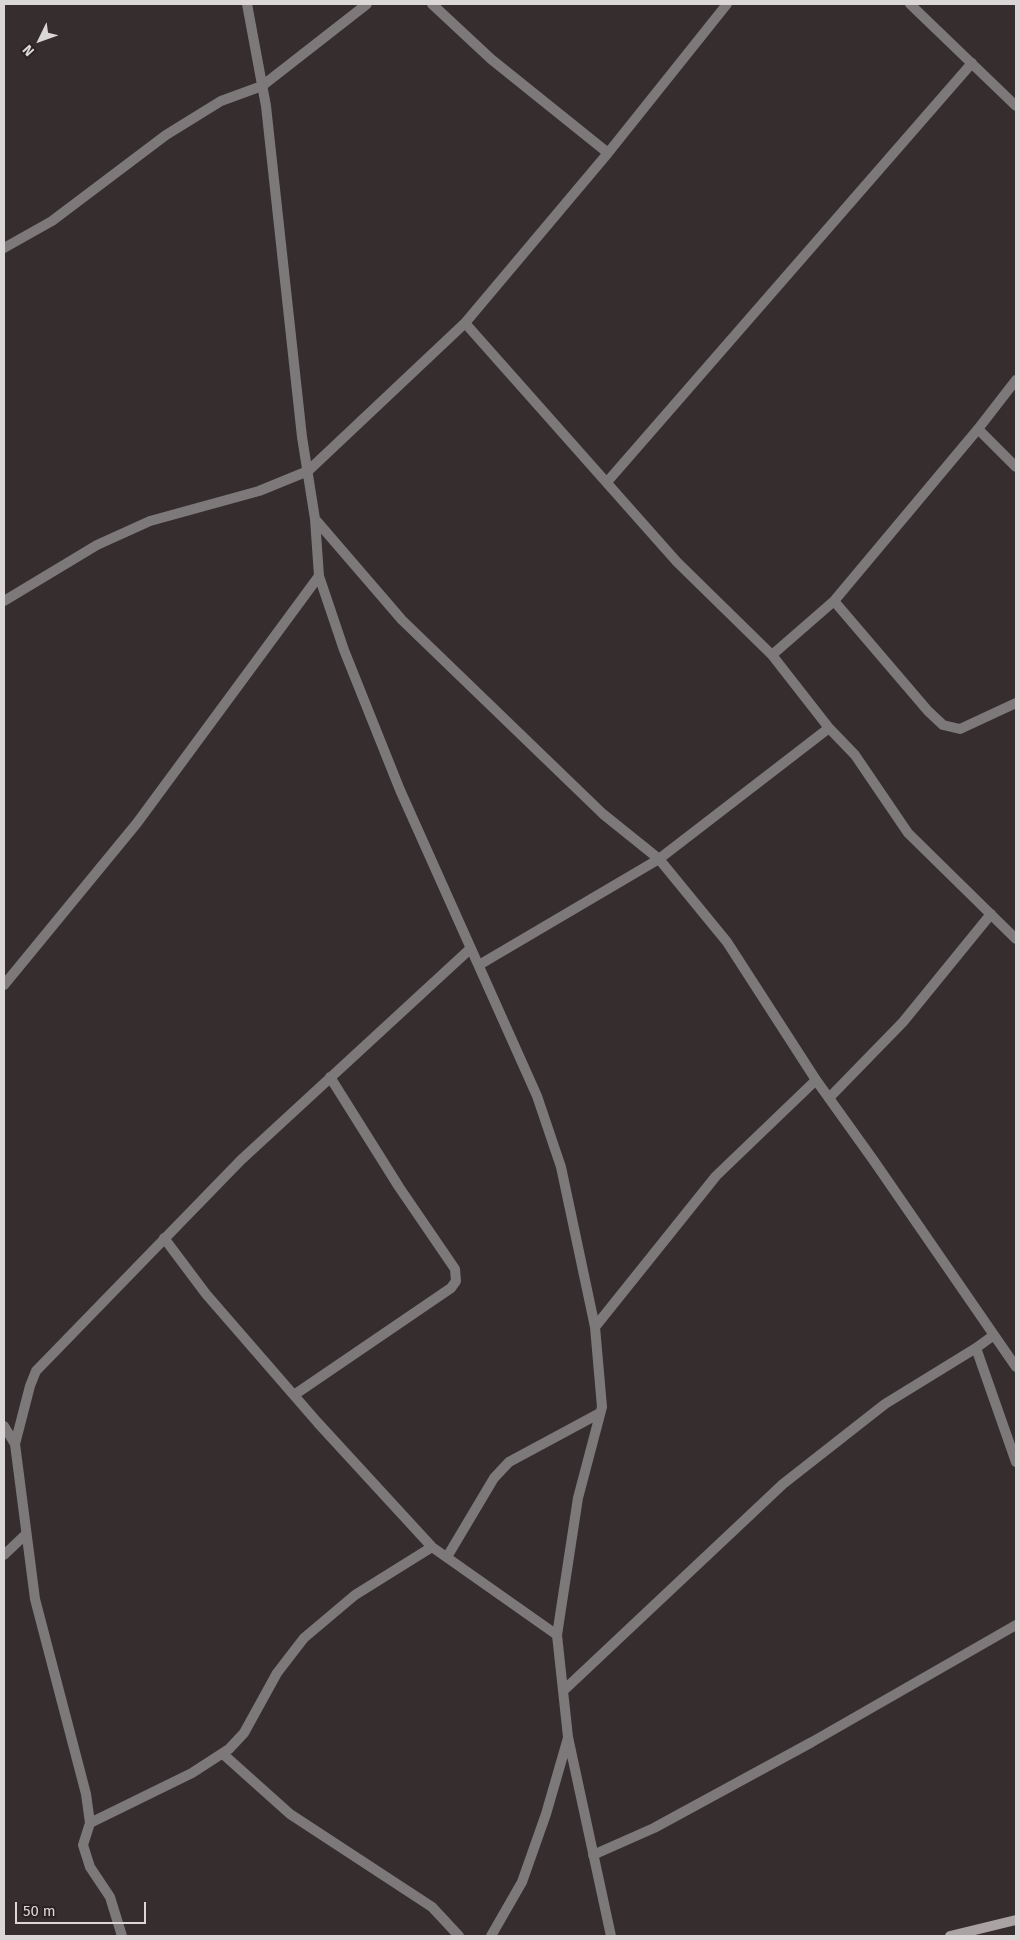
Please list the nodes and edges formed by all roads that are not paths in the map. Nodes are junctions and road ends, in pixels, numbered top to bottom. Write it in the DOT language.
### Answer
graph roads {
  1 [pos="247,4"];
  2 [pos="367,4"];
  3 [pos="432,4"];
  4 [pos="727,4"];
  5 [pos="910,4"];
  6 [pos="972,63"];
  7 [pos="262,86"];
  8 [pos="1016,106"];
  9 [pos="608,153"];
  10 [pos="4,248"];
  11 [pos="465,323"];
  12 [pos="1016,380"];
  13 [pos="978,429"];
  14 [pos="1016,467"];
  15 [pos="308,471"];
  16 [pos="607,482"];
  17 [pos="315,519"];
  18 [pos="319,576"];
  19 [pos="4,601"];
  20 [pos="834,602"];
  21 [pos="772,655"];
  22 [pos="1016,703"];
  23 [pos="829,728"];
  24 [pos="659,859"];
  25 [pos="991,914"];
  26 [pos="1016,939"];
  27 [pos="470,948"];
  28 [pos="478,965"];
  29 [pos="4,985"];
  30 [pos="330,1077"];
  31 [pos="816,1080"];
  32 [pos="829,1098"];
  33 [pos="164,1238"];
  34 [pos="595,1328"];
  35 [pos="994,1334"];
  36 [pos="976,1348"];
  37 [pos="1016,1367"];
  38 [pos="294,1395"];
  39 [pos="600,1413"];
  40 [pos="4,1426"];
  41 [pos="15,1444"];
  42 [pos="1016,1462"];
  43 [pos="26,1534"];
  44 [pos="432,1547"];
  45 [pos="4,1555"];
  46 [pos="447,1557"];
  47 [pos="1016,1625"];
  48 [pos="557,1635"];
  49 [pos="563,1691"];
  50 [pos="568,1737"];
  51 [pos="223,1754"];
  52 [pos="90,1823"];
  53 [pos="593,1855"];
  54 [pos="1016,1920"];
  55 [pos="122,1936"];
  56 [pos="460,1936"];
  57 [pos="491,1936"];
  58 [pos="611,1936"];
  59 [pos="950,1936"];
  1 -- 7 [label="street"];
  2 -- 7 [label="street"];
  3 -- 9 [label="street"];
  4 -- 9 [label="street"];
  5 -- 6 [label="street"];
  6 -- 8 [label="street"];
  6 -- 16 [label="street"];
  7 -- 10 [label="street"];
  7 -- 15 [label="street"];
  9 -- 11 [label="street"];
  11 -- 15 [label="street"];
  11 -- 16 [label="street"];
  12 -- 13 [label="street"];
  13 -- 14 [label="street"];
  13 -- 20 [label="street"];
  15 -- 17 [label="street"];
  15 -- 19 [label="street"];
  16 -- 21 [label="street"];
  17 -- 18 [label="street"];
  17 -- 24 [label="street"];
  18 -- 27 [label="street"];
  18 -- 29 [label="street"];
  20 -- 21 [label="street"];
  20 -- 22 [label="street"];
  21 -- 23 [label="street"];
  23 -- 24 [label="street"];
  23 -- 25 [label="street"];
  24 -- 28 [label="street"];
  24 -- 31 [label="street"];
  25 -- 26 [label="street"];
  25 -- 32 [label="street"];
  27 -- 28 [label="street"];
  27 -- 30 [label="street"];
  28 -- 34 [label="street"];
  30 -- 33 [label="street"];
  30 -- 38 [label="street"];
  31 -- 32 [label="street"];
  31 -- 34 [label="street"];
  32 -- 35 [label="street"];
  33 -- 38 [label="street"];
  33 -- 41 [label="street"];
  34 -- 39 [label="street"];
  35 -- 36 [label="street"];
  35 -- 37 [label="street"];
  36 -- 42 [label="street"];
  36 -- 49 [label="street"];
  38 -- 44 [label="street"];
  39 -- 46 [label="street"];
  39 -- 48 [label="street"];
  40 -- 41 [label="street"];
  41 -- 43 [label="street"];
  43 -- 45 [label="street"];
  43 -- 52 [label="street"];
  44 -- 46 [label="street"];
  44 -- 51 [label="street"];
  46 -- 48 [label="street"];
  47 -- 53 [label="street"];
  48 -- 49 [label="street"];
  49 -- 50 [label="street"];
  50 -- 53 [label="street"];
  50 -- 57 [label="street"];
  51 -- 52 [label="street"];
  51 -- 56 [label="street"];
  52 -- 55 [label="street"];
  53 -- 58 [label="street"];
  54 -- 59 [label="street"];
}
